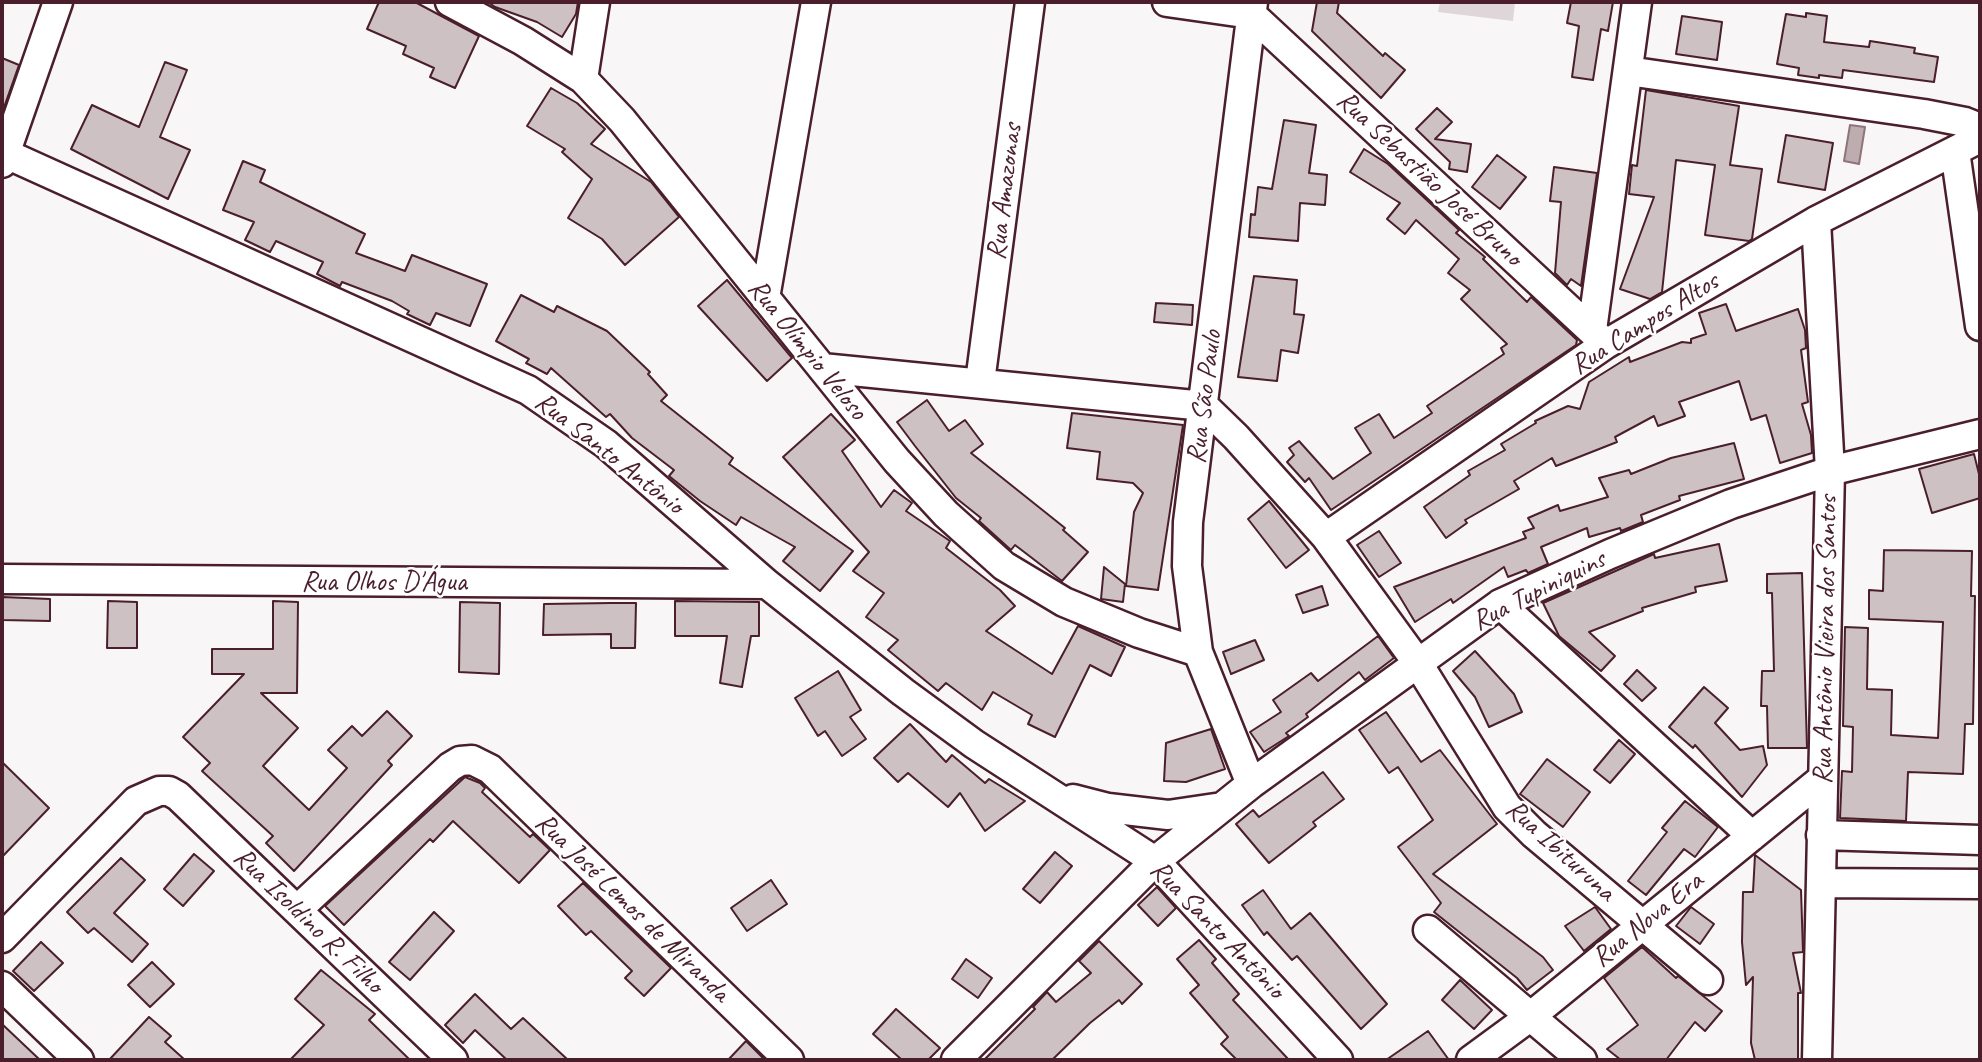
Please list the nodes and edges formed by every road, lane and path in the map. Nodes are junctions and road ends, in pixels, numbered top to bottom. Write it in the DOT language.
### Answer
graph roads {
  1 [pos="58,2"];
  2 [pos="450,2"];
  3 [pos="595,2"];
  4 [pos="816,2"];
  5 [pos="1030,2"];
  6 [pos="1167,2"];
  7 [pos="1637,2"];
  8 [pos="1252,8"];
  9 [pos="1628,71"];
  10 [pos="583,79"];
  11 [pos="1980,128"];
  12 [pos="1980,138"];
  13 [pos="1955,151"];
  14 [pos="3,156"];
  15 [pos="1816,221"];
  16 [pos="765,298"];
  17 [pos="1980,326"];
  18 [pos="1599,337"];
  19 [pos="822,368"];
  20 [pos="980,382"];
  21 [pos="1204,406"];
  22 [pos="1980,435"];
  23 [pos="1830,471"];
  24 [pos="1326,537"];
  25 [pos="2,579"];
  26 [pos="767,584"];
  27 [pos="1500,604"];
  28 [pos="1198,652"];
  29 [pos="1417,662"];
  30 [pos="1822,779"];
  31 [pos="1251,784"];
  32 [pos="1048,792"];
  33 [pos="1222,807"];
  34 [pos="1752,835"];
  35 [pos="1821,835"];
  36 [pos="1980,840"];
  37 [pos="1155,861"];
  38 [pos="1821,883"];
  39 [pos="1980,884"];
  40 [pos="297,910"];
  41 [pos="1642,924"];
  42 [pos="1428,930"];
  43 [pos="2,938"];
  44 [pos="1708,979"];
  45 [pos="2,986"];
  46 [pos="1531,1016"];
  47 [pos="79,1060"];
  48 [pos="453,1060"];
  49 [pos="789,1060"];
  50 [pos="956,1060"];
  51 [pos="1338,1060"];
  52 [pos="1471,1060"];
  53 [pos="1582,1060"];
  54 [pos="1817,1060"];
  1 -- 14 [label="street"];
  2 -- 10 [label="street, Rua Olímpio Veloso"];
  3 -- 10 [label="street"];
  4 -- 16 [label="street"];
  5 -- 20 [label="street, Rua Amazonas"];
  6 -- 8 [label="street"];
  7 -- 9 [label="street"];
  8 -- 18 [label="street, Rua Sebastião José Bruno"];
  8 -- 21 [label="street, Rua São Paulo"];
  9 -- 11 [label="street"];
  9 -- 18 [label="street"];
  10 -- 16 [label="street, Rua Olímpio Veloso"];
  12 -- 13 [label="street, Rua Campos Altos"];
  13 -- 15 [label="street, Rua Campos Altos"];
  13 -- 17 [label="street"];
  14 -- 26 [label="street, Rua Santo Antônio"];
  15 -- 18 [label="street, Rua Campos Altos"];
  15 -- 23 [label="street, Rua Antônio Vieira dos Santos"];
  16 -- 19 [label="street, Rua Olímpio Veloso"];
  18 -- 24 [label="street, Rua Campos Altos"];
  19 -- 20 [label="street"];
  19 -- 28 [label="street, Rua Olímpio Veloso"];
  20 -- 21 [label="street"];
  21 -- 24 [label="street"];
  21 -- 28 [label="street, Rua São Paulo"];
  22 -- 23 [label="street, Rua Tupiniquins"];
  23 -- 27 [label="street, Rua Tupiniquins"];
  23 -- 30 [label="street, Rua Antônio Vieira dos Santos"];
  24 -- 29 [label="street, Rua Ibituruna"];
  25 -- 26 [label="street, Rua Olhos D'Água"];
  26 -- 32 [label="street, Rua Santo Antônio"];
  27 -- 29 [label="street, Rua Tupiniquins"];
  27 -- 34 [label="street"];
  28 -- 31 [label="street, Rua São Paulo"];
  29 -- 31 [label="street, Rua Tupiniquins"];
  29 -- 41 [label="street, Rua Ibituruna"];
  30 -- 34 [label="street, Rua Nova Era"];
  30 -- 35 [label="street, Rua Antônio Vieira dos Santos"];
  31 -- 33 [label="street, Rua Tupiniquins"];
  32 -- 33 [label="street, Rua Santo Antônio"];
  32 -- 37 [label="street, Rua Santo Antônio"];
  33 -- 37 [label="street, Rua Tupiniquins"];
  34 -- 41 [label="street, Rua Nova Era"];
  35 -- 36 [label="street"];
  35 -- 38 [label="street, Rua Antônio Vieira dos Santos"];
  37 -- 50 [label="street, Rua Tupiniquins"];
  37 -- 51 [label="street, Rua Santo Antônio"];
  38 -- 39 [label="street"];
  38 -- 54 [label="street, Rua Antônio Vieira dos Santos"];
  40 -- 43 [label="street, Rua Isoldino R. Filho"];
  40 -- 48 [label="street, Rua Isoldino R. Filho"];
  40 -- 49 [label="street, Rua José Lemos de Miranda"];
  41 -- 44 [label="street, Rua Ibituruna"];
  41 -- 46 [label="street, Rua Nova Era"];
  42 -- 46 [label="street"];
  45 -- 47 [label="street"];
  46 -- 52 [label="street, Rua Nova Era"];
  46 -- 53 [label="street"];
}
